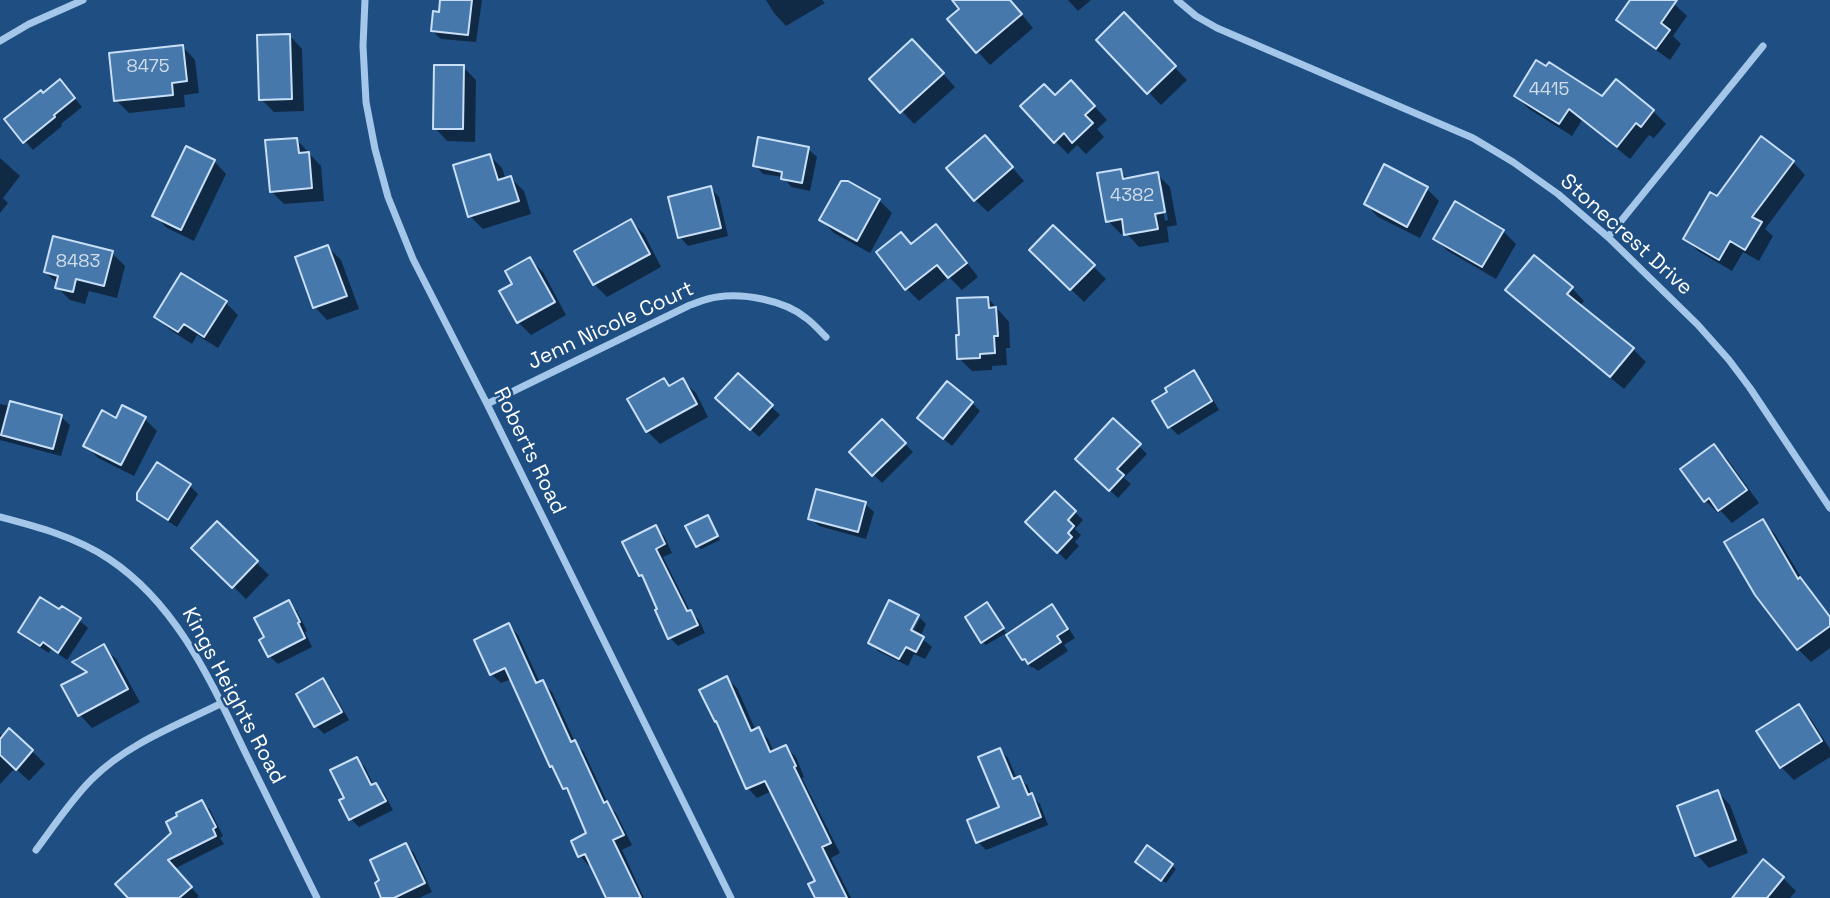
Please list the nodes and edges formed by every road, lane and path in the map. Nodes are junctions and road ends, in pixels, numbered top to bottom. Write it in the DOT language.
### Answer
graph roads {
  1 [pos="83,0"];
  2 [pos="365,0"];
  3 [pos="1177,0"];
  4 [pos="0,41"];
  5 [pos="1763,46"];
  6 [pos="1608,237"];
  7 [pos="826,337"];
  8 [pos="487,404"];
  9 [pos="1830,508"];
  10 [pos="0,517"];
  11 [pos="222,703"];
  12 [pos="36,850"];
  13 [pos="317,898"];
  14 [pos="732,898"];
  1 -- 4 [label="street"];
  2 -- 8 [label="street, Roberts Road"];
  3 -- 6 [label="street, Stonecrest Drive"];
  5 -- 6 [label="street"];
  6 -- 9 [label="street, Stonecrest Drive"];
  7 -- 8 [label="street, Jenn Nicole Court"];
  8 -- 14 [label="street, Roberts Road"];
  10 -- 11 [label="street, Kings Heights Road"];
  11 -- 12 [label="street"];
  11 -- 13 [label="street, Kings Heights Road"];
}
